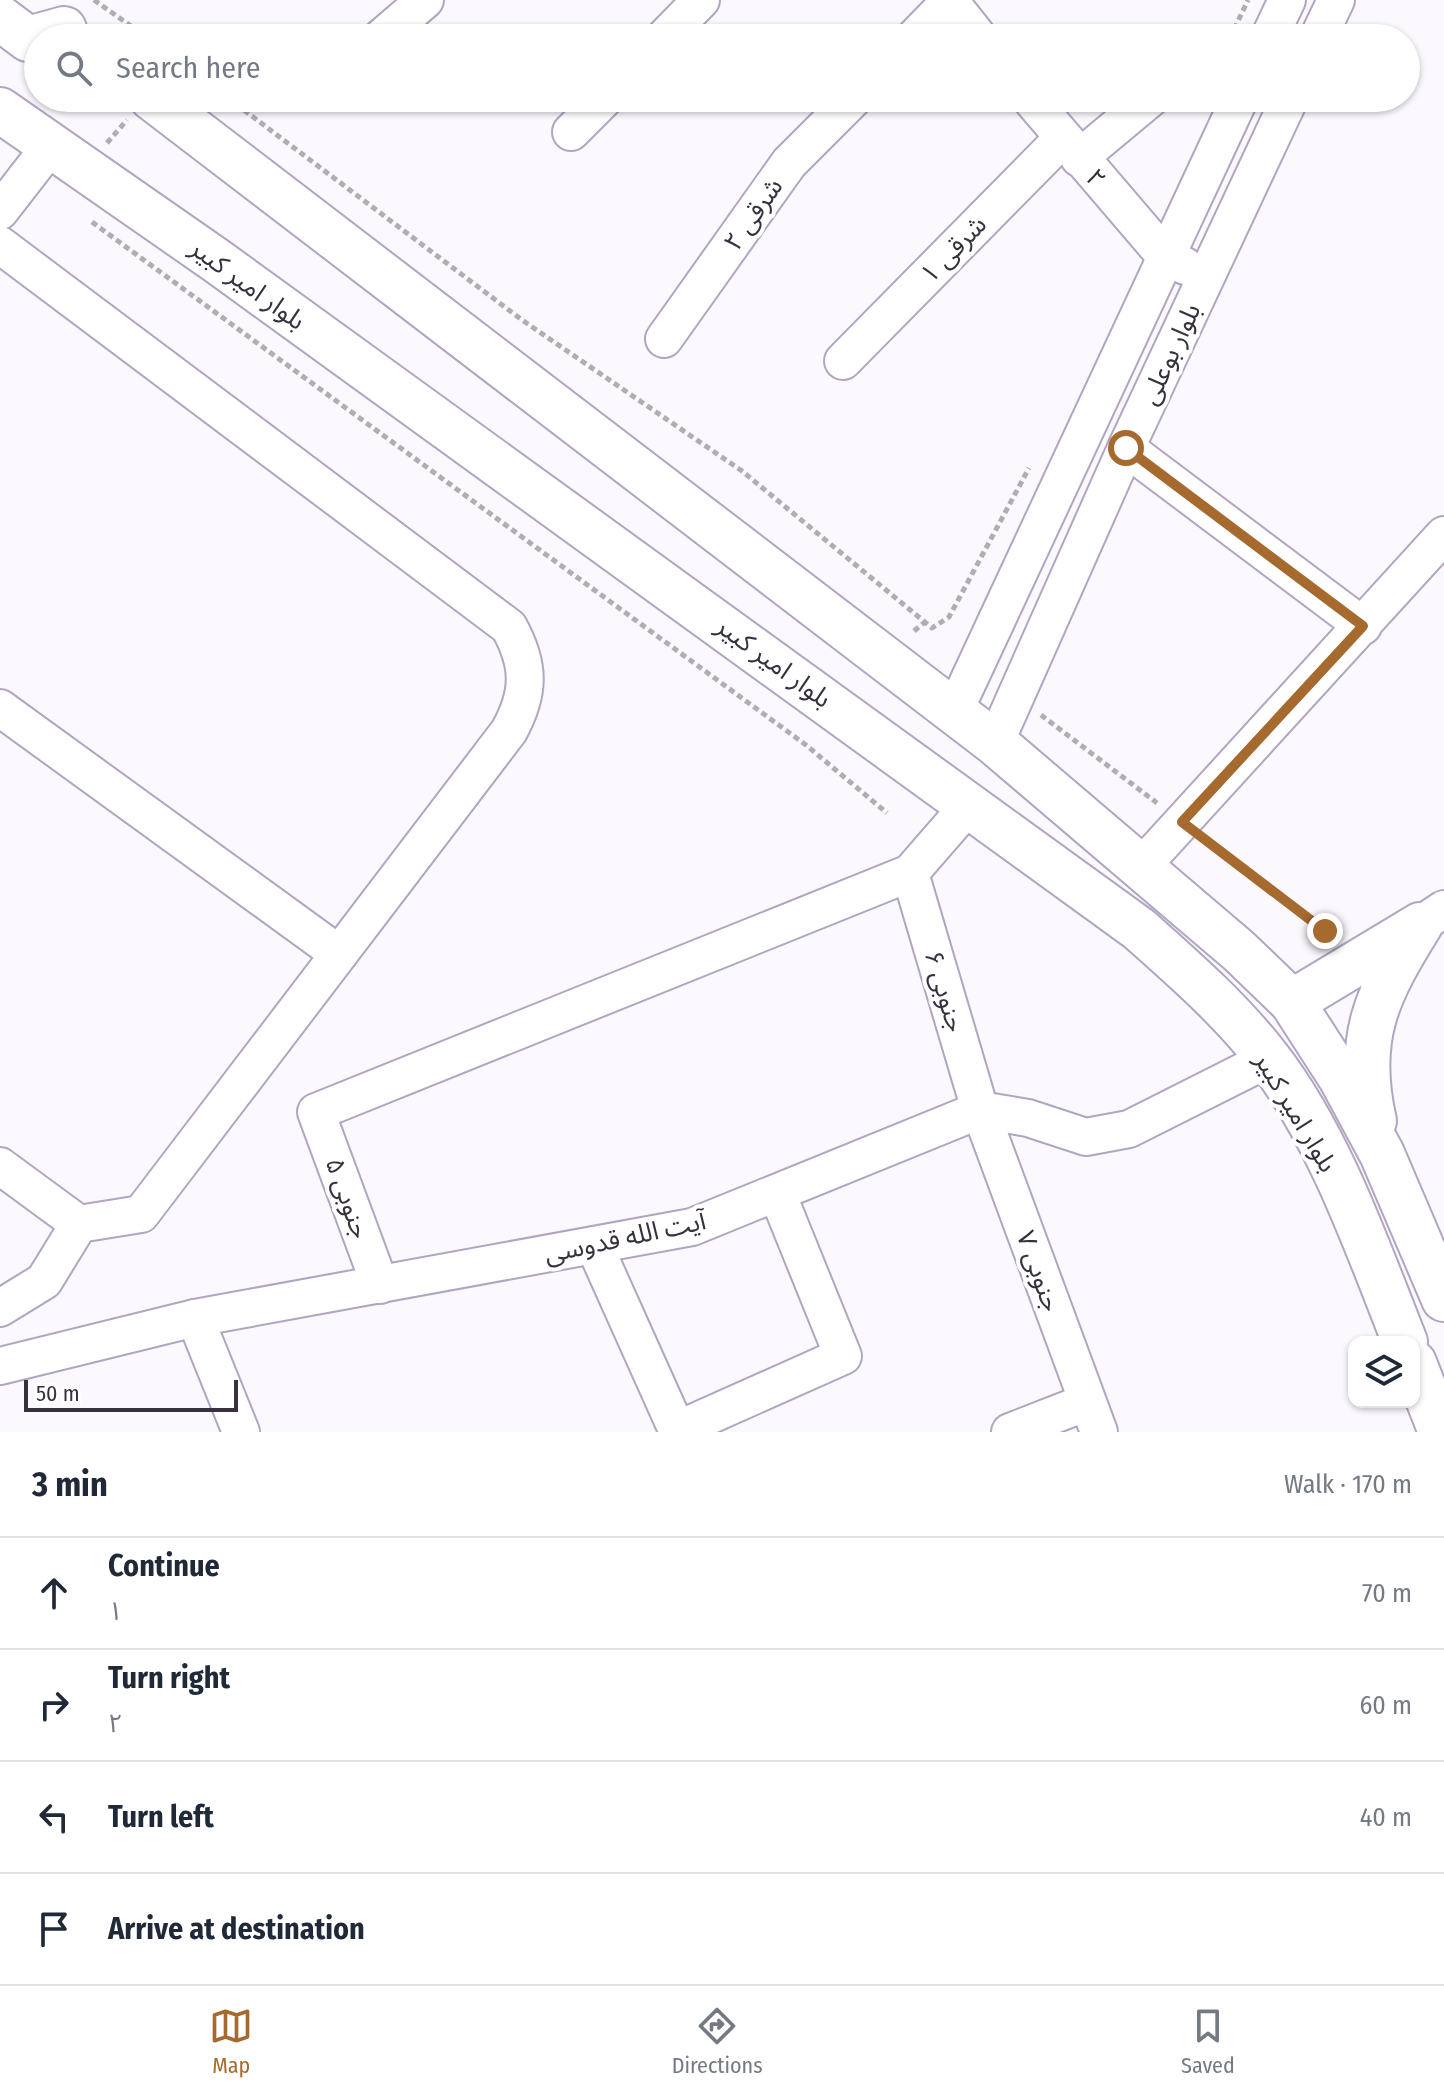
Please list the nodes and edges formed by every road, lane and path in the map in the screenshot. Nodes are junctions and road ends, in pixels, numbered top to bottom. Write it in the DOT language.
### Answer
graph roads {
  1 [pos="24,0"];
  2 [pos="425,0"];
  3 [pos="701,0"];
  4 [pos="1248,0"];
  5 [pos="1287,0"];
  6 [pos="1336,0"];
  7 [pos="966,12"];
  8 [pos="0,18"];
  9 [pos="78,22"];
  10 [pos="397,24"];
  11 [pos="678,24"];
  12 [pos="942,24"];
  13 [pos="1237,24"];
  14 [pos="1276,24"];
  15 [pos="1325,24"];
  16 [pos="24,36"];
  17 [pos="0,110"];
  18 [pos="170,112"];
  19 [pos="247,112"];
  20 [pos="591,112"];
  21 [pos="840,112"];
  22 [pos="1041,112"];
  23 [pos="1129,112"];
  24 [pos="1233,112"];
  25 [pos="1283,112"];
  26 [pos="571,132"];
  27 [pos="52,144"];
  28 [pos="1071,148"];
  29 [pos="0,211"];
  30 [pos="85,217"];
  31 [pos="0,245"];
  32 [pos="1165,256"];
  33 [pos="1206,277"];
  34 [pos="664,339"];
  35 [pos="843,361"];
  36 [pos="1126,448"];
  37 [pos="1036,454"];
  38 [pos="1444,535"];
  39 [pos="925,622"];
  40 [pos="1363,626"];
  41 [pos="914,631"];
  42 [pos="0,708"];
  43 [pos="954,712"];
  44 [pos="995,743"];
  45 [pos="970,804"];
  46 [pos="887,813"];
  47 [pos="1182,822"];
  48 [pos="1141,867"];
  49 [pos="910,873"];
  50 [pos="1432,917"];
  51 [pos="1325,931"];
  52 [pos="339,954"];
  53 [pos="1292,1002"];
  54 [pos="1268,1059"];
  55 [pos="980,1110"];
  56 [pos="1382,1154"];
  57 [pos="0,1166"];
  58 [pos="777,1193"];
  59 [pos="79,1224"];
  60 [pos="594,1245"];
  61 [pos="380,1285"];
  62 [pos="1444,1299"];
  63 [pos="0,1308"];
  64 [pos="195,1318"];
  65 [pos="1402,1336"];
  66 [pos="0,1366"];
  67 [pos="1420,1378"];
  68 [pos="1093,1417"];
  69 [pos="241,1432"];
  70 [pos="1010,1432"];
  71 [pos="1441,1432"];
  1 -- 9 [label="main road"];
  2 -- 10 [label="street"];
  3 -- 11 [label="street"];
  4 -- 13 [label="path"];
  5 -- 14 [label="street"];
  6 -- 15 [label="street"];
  7 -- 12 [label="street"];
  8 -- 16 [label="main road"];
  17 -- 27 [label="main road, بلوار امیر کبیر"];
  18 -- 43 [label="main road, بلوار امیر کبیر"];
  19 -- 39 [label="path"];
  20 -- 26 [label="street"];
  21 -- 34 [label="street, شرقی ۲"];
  22 -- 28 [label="street, ۲"];
  23 -- 28 [label="street, شرقی ۱"];
  24 -- 32 [label="street, بلوار بوعلی"];
  25 -- 33 [label="street, بلوار بوعلی"];
  27 -- 29 [label="street"];
  27 -- 45 [label="main road, بلوار امیر کبیر"];
  28 -- 32 [label="street, ۲"];
  28 -- 35 [label="street, شرقی ۱"];
  30 -- 46 [label="path"];
  31 -- 52 [label="street"];
  32 -- 33 [label="street"];
  32 -- 43 [label="street, بلوار بوعلی"];
  33 -- 36 [label="street, بلوار بوعلی"];
  36 -- 40 [label="street"];
  36 -- 44 [label="street, بلوار بوعلی"];
  37 -- 39 [label="path"];
  38 -- 40 [label="street"];
  39 -- 41 [label="path"];
  40 -- 47 [label="street"];
  42 -- 52 [label="street"];
  43 -- 44 [label="main road, بلوار امیر کبیر"];
  44 -- 48 [label="main road, بلوار امیر کبیر"];
  45 -- 49 [label="street"];
  45 -- 54 [label="main road, بلوار امیر کبیر"];
  47 -- 48 [label="street"];
  47 -- 51 [label="path"];
  48 -- 53 [label="main road, بلوار امیر کبیر"];
  49 -- 55 [label="street, ۶ جنوبی"];
  49 -- 61 [label="street, ۵ جنوبی"];
  50 -- 53 [label="main road"];
  50 -- 56 [label="main road"];
  52 -- 59 [label="street"];
  53 -- 56 [label="main road, بلوار امیر کبیر"];
  54 -- 55 [label="street"];
  54 -- 65 [label="main road, بلوار امیر کبیر"];
  55 -- 58 [label="street, آیت الله قدوسی"];
  55 -- 68 [label="street, ۷ جنوبی"];
  56 -- 62 [label="main road, بلوار امیر کبیر"];
  57 -- 59 [label="street"];
  58 -- 60 [label="street, آیت الله قدوسی"];
  58 -- 60 [label="street"];
  59 -- 63 [label="street"];
  60 -- 61 [label="street, آیت الله قدوسی"];
  61 -- 64 [label="street, آیت الله قدوسی"];
  64 -- 66 [label="street, آیت الله قدوسی"];
  64 -- 69 [label="street"];
  67 -- 71 [label="main road"];
  68 -- 70 [label="street"];
}
